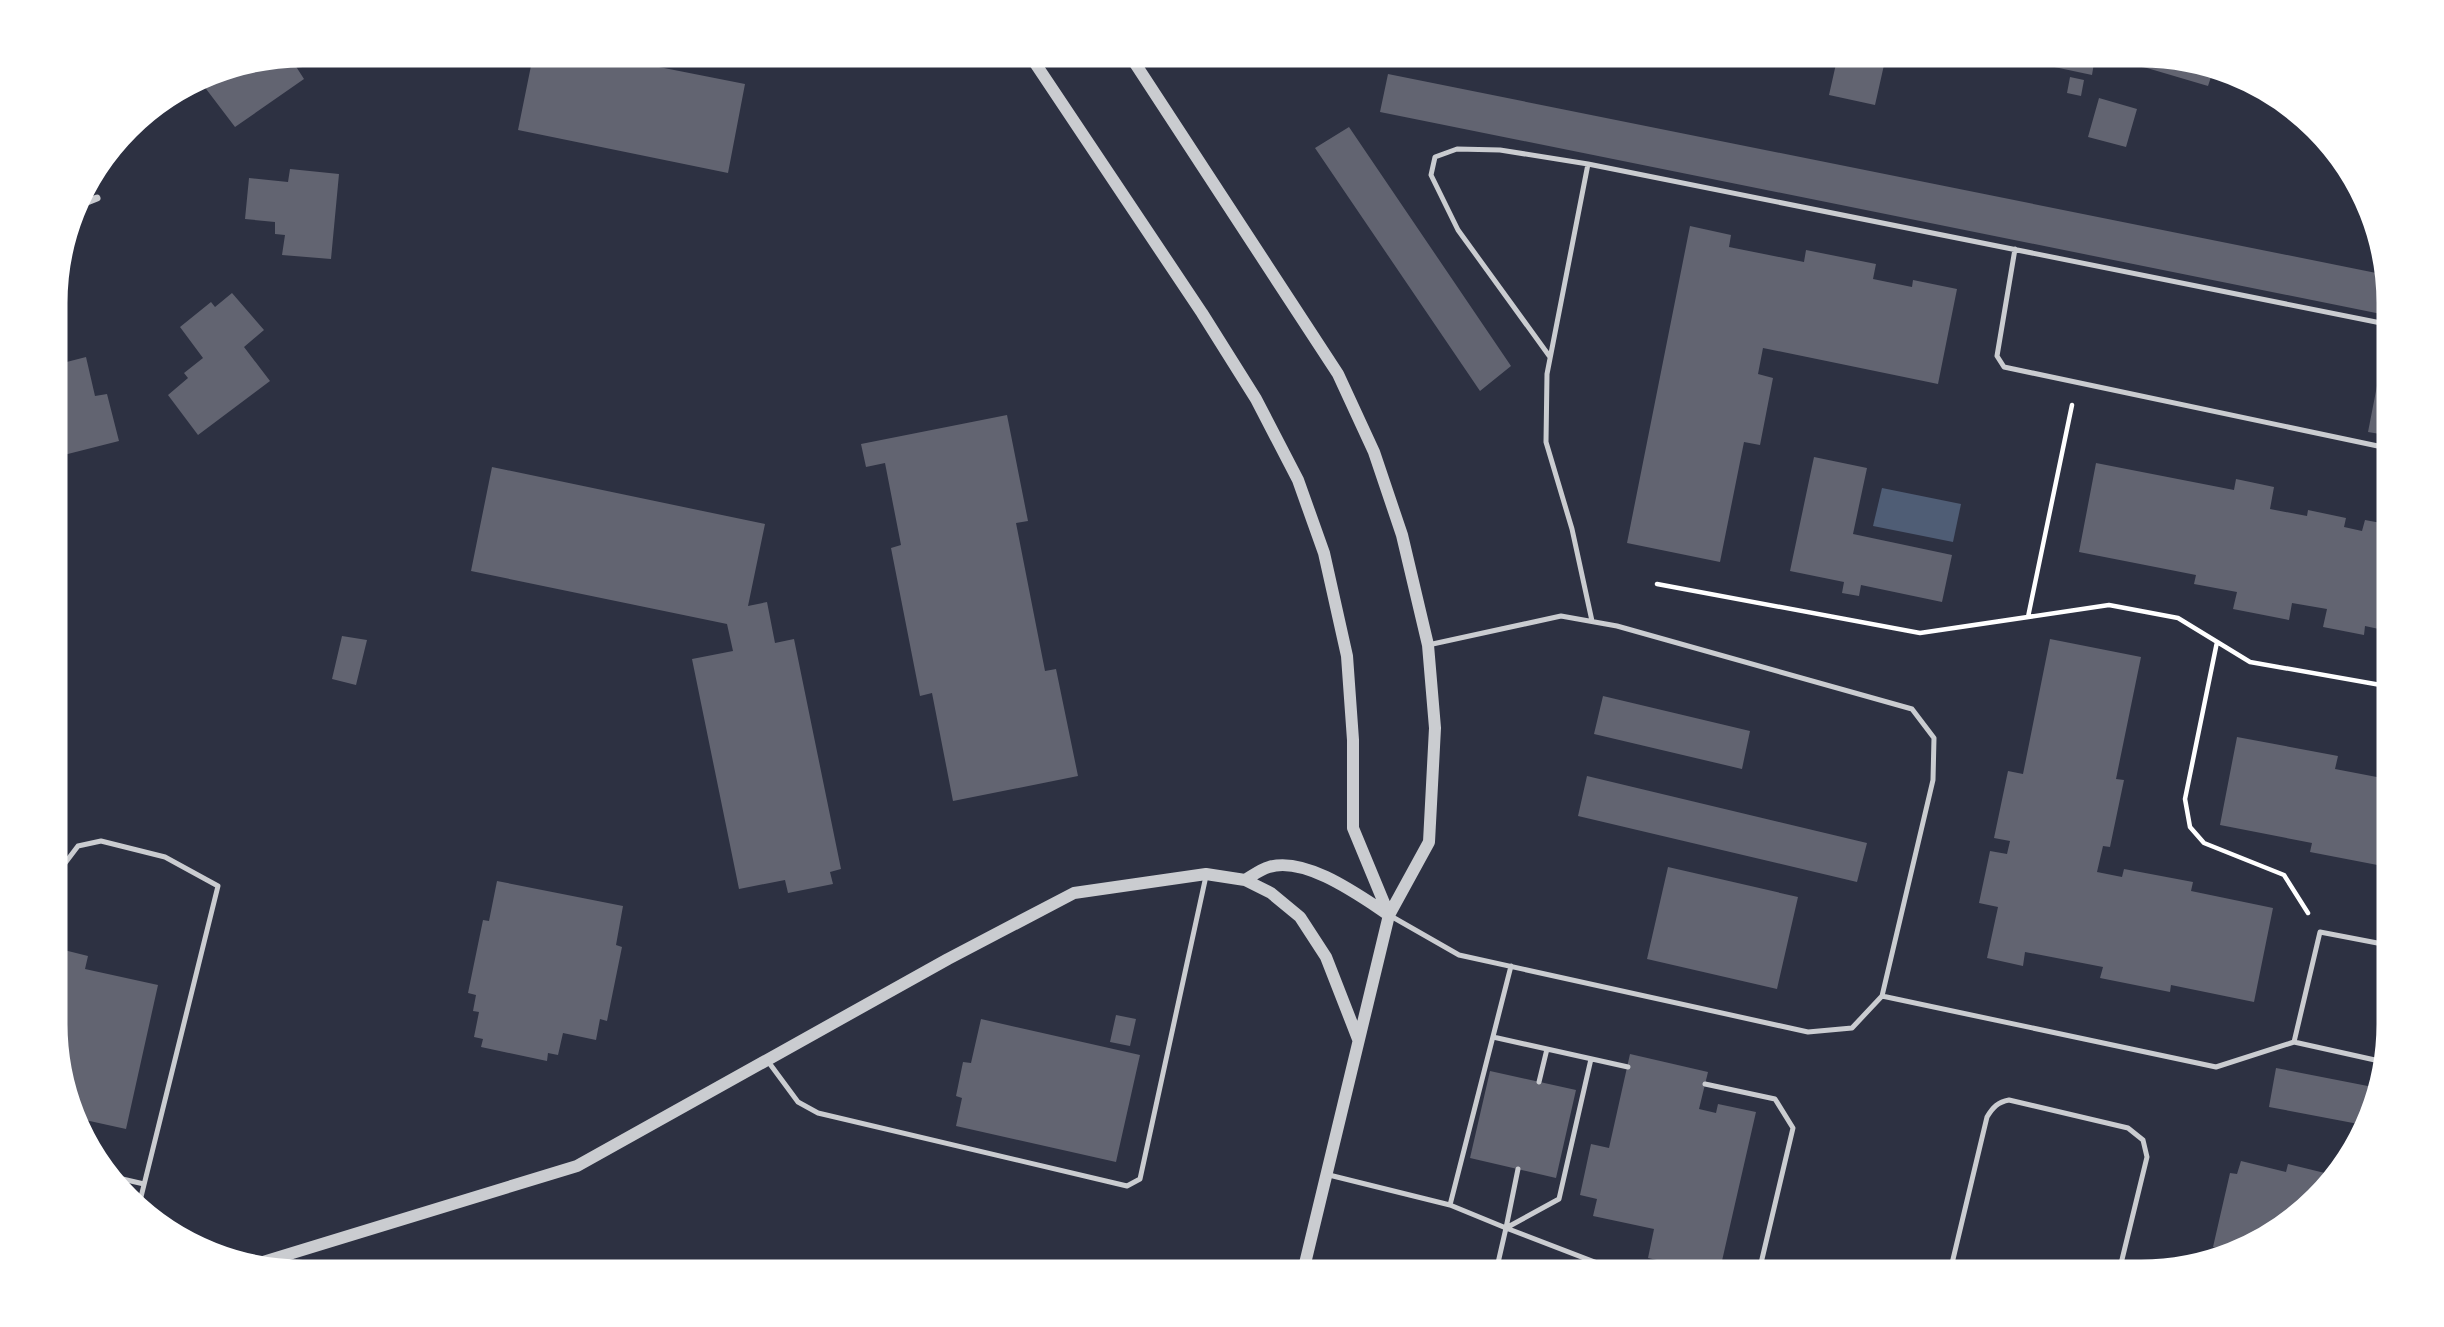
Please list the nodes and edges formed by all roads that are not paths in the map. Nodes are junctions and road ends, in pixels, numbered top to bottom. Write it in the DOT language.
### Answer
graph roads {
  1 [pos="1035,64"];
  2 [pos="1135,64"];
  3 [pos="1588,164"];
  4 [pos="97,198"];
  5 [pos="85,203"];
  6 [pos="2015,249"];
  7 [pos="2381,323"];
  8 [pos="1550,357"];
  9 [pos="2381,447"];
  10 [pos="1592,621"];
  11 [pos="1428,645"];
  12 [pos="63,864"];
  13 [pos="1206,874"];
  14 [pos="1245,880"];
  15 [pos="1388,915"];
  16 [pos="2381,944"];
  17 [pos="1511,965"];
  18 [pos="1882,996"];
  19 [pos="1493,1037"];
  20 [pos="1358,1039"];
  21 [pos="2294,1042"];
  22 [pos="1547,1049"];
  23 [pos="1591,1059"];
  24 [pos="767,1060"];
  25 [pos="2378,1060"];
  26 [pos="1628,1067"];
  27 [pos="1539,1082"];
  28 [pos="1705,1084"];
  29 [pos="1518,1169"];
  30 [pos="1325,1174"];
  31 [pos="120,1179"];
  32 [pos="144,1184"];
  33 [pos="140,1199"];
  34 [pos="1450,1205"];
  35 [pos="1506,1228"];
  36 [pos="266,1261"];
  37 [pos="1305,1263"];
  38 [pos="1498,1263"];
  39 [pos="1598,1263"];
  40 [pos="1761,1263"];
  41 [pos="1953,1263"];
  42 [pos="2121,1263"];
  1 -- 15 [label="street"];
  2 -- 11 [label="street"];
  3 -- 6 [label="lane"];
  3 -- 8 [label="lane"];
  3 -- 8 [label="lane"];
  4 -- 5 [label="street"];
  6 -- 7 [label="lane"];
  6 -- 9 [label="lane"];
  8 -- 10 [label="lane"];
  10 -- 11 [label="lane"];
  10 -- 18 [label="lane"];
  11 -- 15 [label="street"];
  12 -- 32 [label="lane"];
  13 -- 14 [label="street"];
  13 -- 24 [label="street"];
  13 -- 24 [label="lane"];
  14 -- 15 [label="street"];
  14 -- 20 [label="street"];
  15 -- 17 [label="lane"];
  15 -- 20 [label="street"];
  16 -- 21 [label="lane"];
  17 -- 18 [label="lane"];
  17 -- 19 [label="lane"];
  18 -- 21 [label="lane"];
  19 -- 22 [label="lane"];
  19 -- 34 [label="lane"];
  20 -- 30 [label="street"];
  21 -- 25 [label="lane"];
  22 -- 23 [label="lane"];
  22 -- 27 [label="lane"];
  23 -- 26 [label="lane"];
  23 -- 35 [label="lane"];
  24 -- 36 [label="street"];
  28 -- 40 [label="lane"];
  29 -- 35 [label="lane"];
  30 -- 34 [label="lane"];
  30 -- 37 [label="street"];
  31 -- 32 [label="lane"];
  32 -- 33 [label="lane"];
  34 -- 35 [label="lane"];
  35 -- 38 [label="lane"];
  35 -- 39 [label="lane"];
  41 -- 42 [label="lane"];
}
